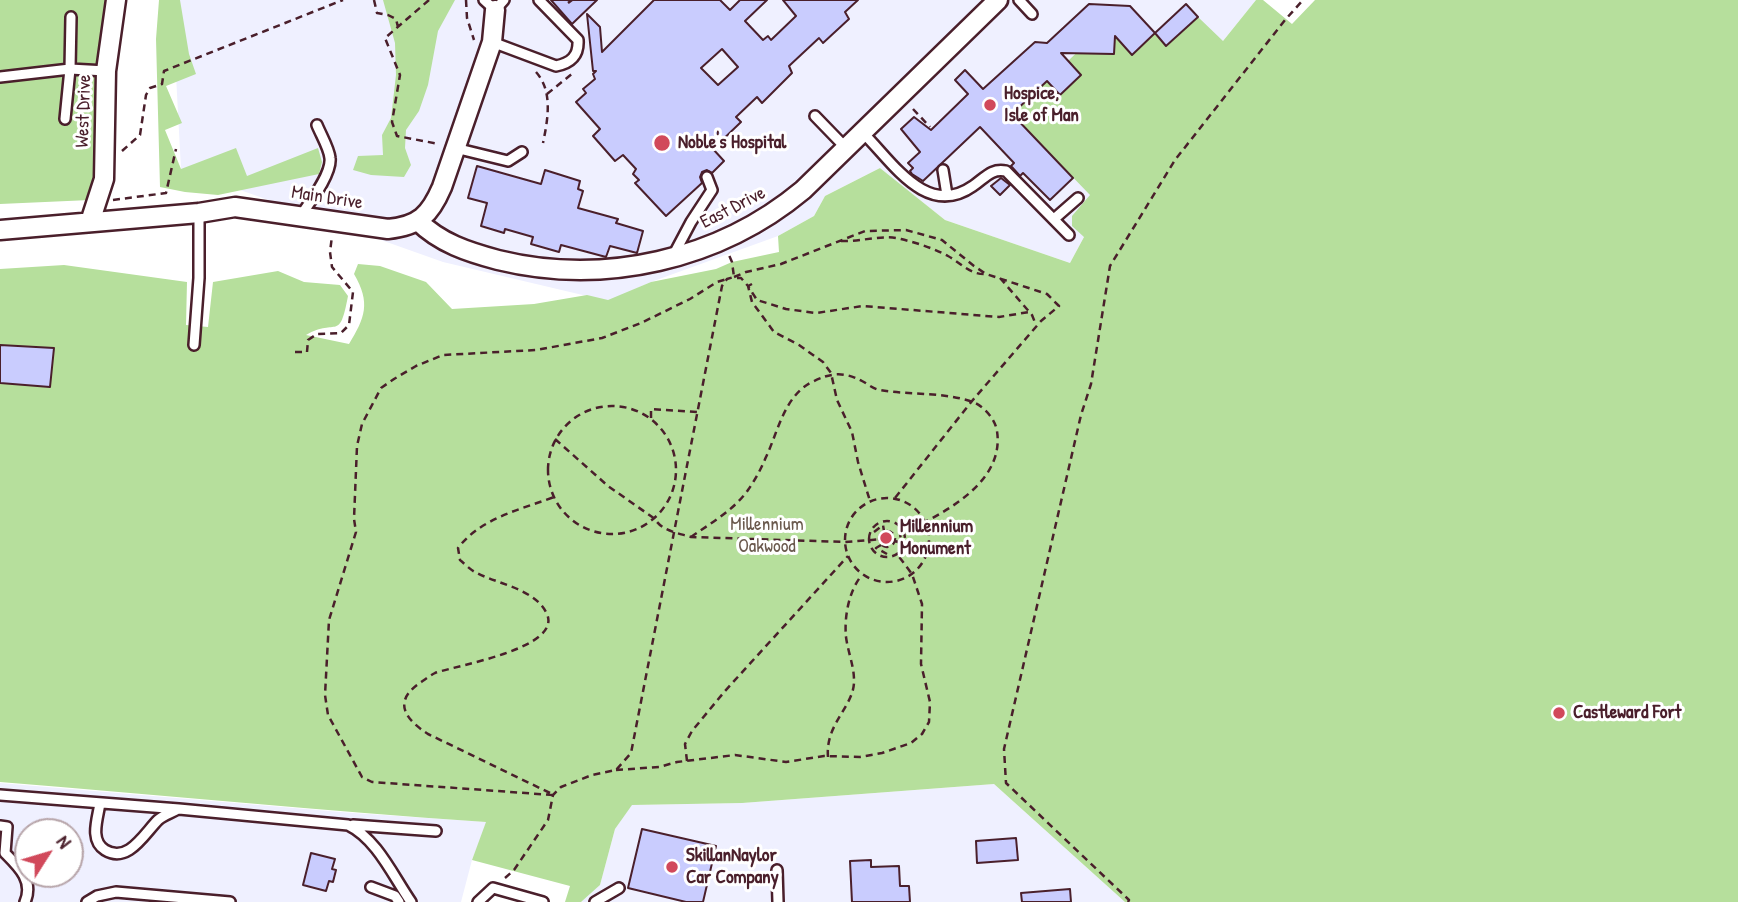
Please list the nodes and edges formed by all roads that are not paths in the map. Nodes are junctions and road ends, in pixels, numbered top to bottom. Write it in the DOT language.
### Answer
graph roads {
  1 [pos="116,0"];
  2 [pos="539,0"];
  3 [pos="998,0"];
  4 [pos="1019,0"];
  5 [pos="494,3"];
  6 [pos="1032,14"];
  7 [pos="71,17"];
  8 [pos="485,44"];
  9 [pos="70,69"];
  10 [pos="106,71"];
  11 [pos="0,77"];
  12 [pos="816,116"];
  13 [pos="65,119"];
  14 [pos="317,125"];
  15 [pos="863,133"];
  16 [pos="450,146"];
  17 [pos="846,148"];
  18 [pos="522,152"];
  19 [pos="943,170"];
  20 [pos="708,177"];
  21 [pos="947,195"];
  22 [pos="1078,198"];
  23 [pos="199,213"];
  24 [pos="302,215"];
  25 [pos="1054,219"];
  26 [pos="418,221"];
  27 [pos="90,222"];
  28 [pos="0,230"];
  29 [pos="1069,235"];
  30 [pos="671,259"];
  31 [pos="194,345"];
  32 [pos="0,795"];
  33 [pos="100,803"];
  34 [pos="179,808"];
  35 [pos="348,825"];
  36 [pos="0,826"];
  37 [pos="436,831"];
  38 [pos="777,870"];
  39 [pos="371,887"];
  40 [pos="619,888"];
  41 [pos="174,900"];
  42 [pos="25,902"];
  43 [pos="87,902"];
  44 [pos="230,902"];
  45 [pos="399,902"];
  46 [pos="411,902"];
  47 [pos="478,902"];
  48 [pos="543,902"];
  49 [pos="595,902"];
  50 [pos="778,902"];
  1 -- 10 [label="street, West Drive"];
  2 -- 8 [label="lane"];
  3 -- 15 [label="street, East Drive"];
  4 -- 6 [label="lane"];
  5 -- 8 [label="street"];
  7 -- 9 [label="lane"];
  8 -- 16 [label="street"];
  9 -- 10 [label="lane"];
  9 -- 11 [label="lane"];
  9 -- 13 [label="lane"];
  10 -- 27 [label="street, West Drive"];
  12 -- 17 [label="lane"];
  14 -- 24 [label="lane"];
  15 -- 17 [label="street, East Drive"];
  15 -- 21 [label="lane"];
  16 -- 18 [label="lane"];
  16 -- 26 [label="street"];
  17 -- 30 [label="street, East Drive"];
  19 -- 21 [label="lane"];
  20 -- 30 [label="lane"];
  21 -- 25 [label="lane"];
  22 -- 25 [label="lane"];
  23 -- 24 [label="street, Main Drive"];
  23 -- 27 [label="street, Main Drive"];
  23 -- 31 [label="lane"];
  24 -- 26 [label="street, Main Drive"];
  25 -- 29 [label="lane"];
  26 -- 30 [label="street, East Drive"];
  27 -- 28 [label="street, Main Drive"];
  32 -- 33 [label="lane"];
  33 -- 34 [label="lane"];
  33 -- 34 [label="lane"];
  34 -- 35 [label="lane"];
  35 -- 37 [label="lane"];
  35 -- 46 [label="lane"];
  36 -- 42 [label="lane"];
  38 -- 50 [label="lane"];
  39 -- 45 [label="lane"];
  40 -- 49 [label="lane"];
  41 -- 43 [label="lane"];
  41 -- 44 [label="lane"];
  47 -- 48 [label="lane"];
}
